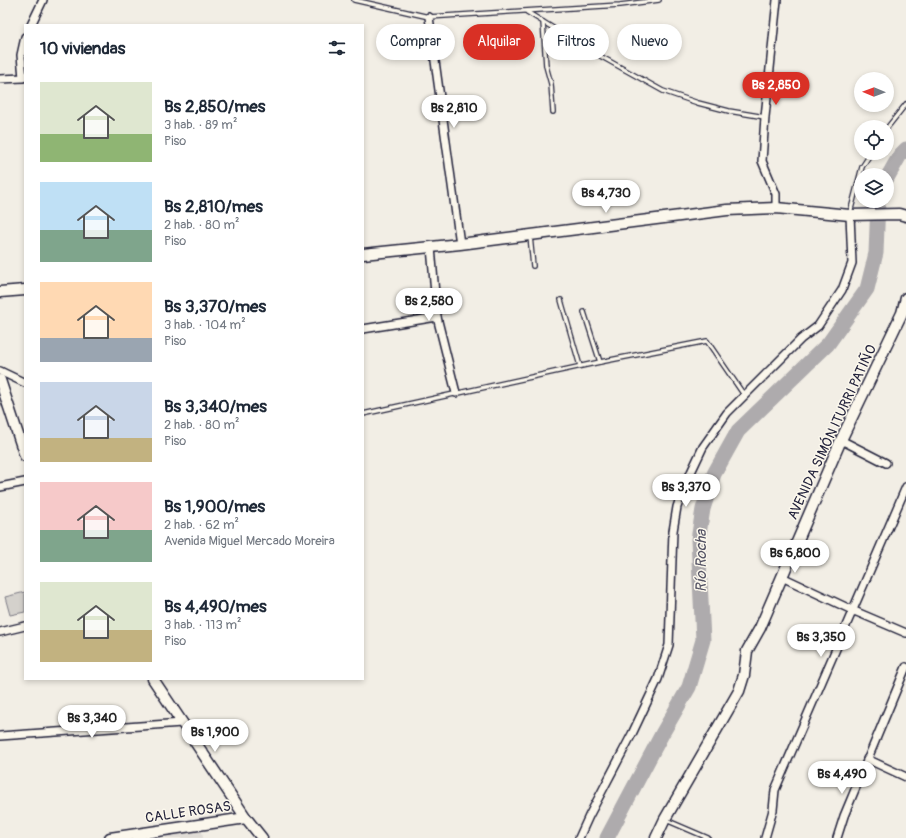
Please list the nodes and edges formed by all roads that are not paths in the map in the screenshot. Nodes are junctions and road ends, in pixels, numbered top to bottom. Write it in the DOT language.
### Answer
graph roads {
  1 [pos="43,0"];
  2 [pos="354,0"];
  3 [pos="660,0"];
  4 [pos="777,0"];
  5 [pos="526,11"];
  6 [pos="429,17"];
  7 [pos="543,22"];
  8 [pos="31,24"];
  9 [pos="24,43"];
  10 [pos="0,79"];
  11 [pos="906,104"];
  12 [pos="553,112"];
  13 [pos="765,117"];
  14 [pos="893,120"];
  15 [pos="866,160"];
  16 [pos="776,208"];
  17 [pos="850,214"];
  18 [pos="903,215"];
  19 [pos="530,235"];
  20 [pos="460,244"];
  21 [pos="431,247"];
  22 [pos="364,254"];
  23 [pos="533,266"];
  24 [pos="24,290"];
  25 [pos="0,292"];
  26 [pos="906,298"];
  27 [pos="561,300"];
  28 [pos="584,312"];
  29 [pos="904,314"];
  30 [pos="437,317"];
  31 [pos="364,329"];
  32 [pos="600,362"];
  33 [pos="580,366"];
  34 [pos="0,371"];
  35 [pos="0,380"];
  36 [pos="24,383"];
  37 [pos="456,393"];
  38 [pos="745,396"];
  39 [pos="364,414"];
  40 [pos="841,440"];
  41 [pos="24,453"];
  42 [pos="886,463"];
  43 [pos="24,482"];
  44 [pos="0,487"];
  45 [pos="906,487"];
  46 [pos="782,577"];
  47 [pos="852,610"];
  48 [pos="24,626"];
  49 [pos="0,632"];
  50 [pos="906,632"];
  51 [pos="906,667"];
  52 [pos="154,680"];
  53 [pos="182,723"];
  54 [pos="0,736"];
  55 [pos="867,759"];
  56 [pos="906,777"];
  57 [pos="246,818"];
  58 [pos="665,819"];
  59 [pos="110,838"];
  60 [pos="262,838"];
  61 [pos="579,838"];
  62 [pos="656,838"];
  63 [pos="708,838"];
  64 [pos="765,838"];
  65 [pos="837,838"];
  1 -- 8 [label="street"];
  2 -- 6 [label="lane"];
  3 -- 5 [label="lane"];
  4 -- 13 [label="street"];
  5 -- 6 [label="lane"];
  5 -- 7 [label="lane"];
  6 -- 20 [label="street"];
  7 -- 12 [label="lane"];
  7 -- 13 [label="lane"];
  9 -- 10 [label="street"];
  11 -- 14 [label="lane"];
  13 -- 16 [label="street"];
  15 -- 17 [label="lane"];
  16 -- 17 [label="street"];
  16 -- 19 [label="street"];
  17 -- 18 [label="street"];
  17 -- 38 [label="street"];
  19 -- 20 [label="street"];
  19 -- 23 [label="lane"];
  20 -- 21 [label="street"];
  21 -- 22 [label="street"];
  21 -- 30 [label="street"];
  24 -- 25 [label="street"];
  26 -- 29 [label="street, AVENIDA SIMÓN ITURRI PATIÑO"];
  27 -- 33 [label="lane"];
  28 -- 32 [label="lane"];
  29 -- 40 [label="street, AVENIDA SIMÓN ITURRI PATIÑO"];
  30 -- 31 [label="street"];
  30 -- 37 [label="street"];
  32 -- 33 [label="lane"];
  32 -- 38 [label="lane"];
  33 -- 37 [label="lane"];
  34 -- 36 [label="street"];
  35 -- 41 [label="street"];
  37 -- 39 [label="lane"];
  38 -- 61 [label="street"];
  40 -- 42 [label="street"];
  40 -- 46 [label="street, AVENIDA SIMÓN ITURRI PATIÑO"];
  43 -- 44 [label="street"];
  45 -- 47 [label="street"];
  46 -- 47 [label="street"];
  46 -- 58 [label="street, AVENIDA SIMÓN ITURRI PATIÑO"];
  47 -- 50 [label="street"];
  47 -- 64 [label="street"];
  48 -- 49 [label="street"];
  51 -- 55 [label="street"];
  52 -- 53 [label="street"];
  53 -- 54 [label="street"];
  53 -- 57 [label="street"];
  55 -- 56 [label="street"];
  55 -- 65 [label="street"];
  57 -- 59 [label="street, CALLE ROSAS"];
  57 -- 60 [label="street"];
  58 -- 62 [label="street, AVENIDA SIMÓN ITURRI PATIÑO"];
  58 -- 63 [label="lane"];
}
